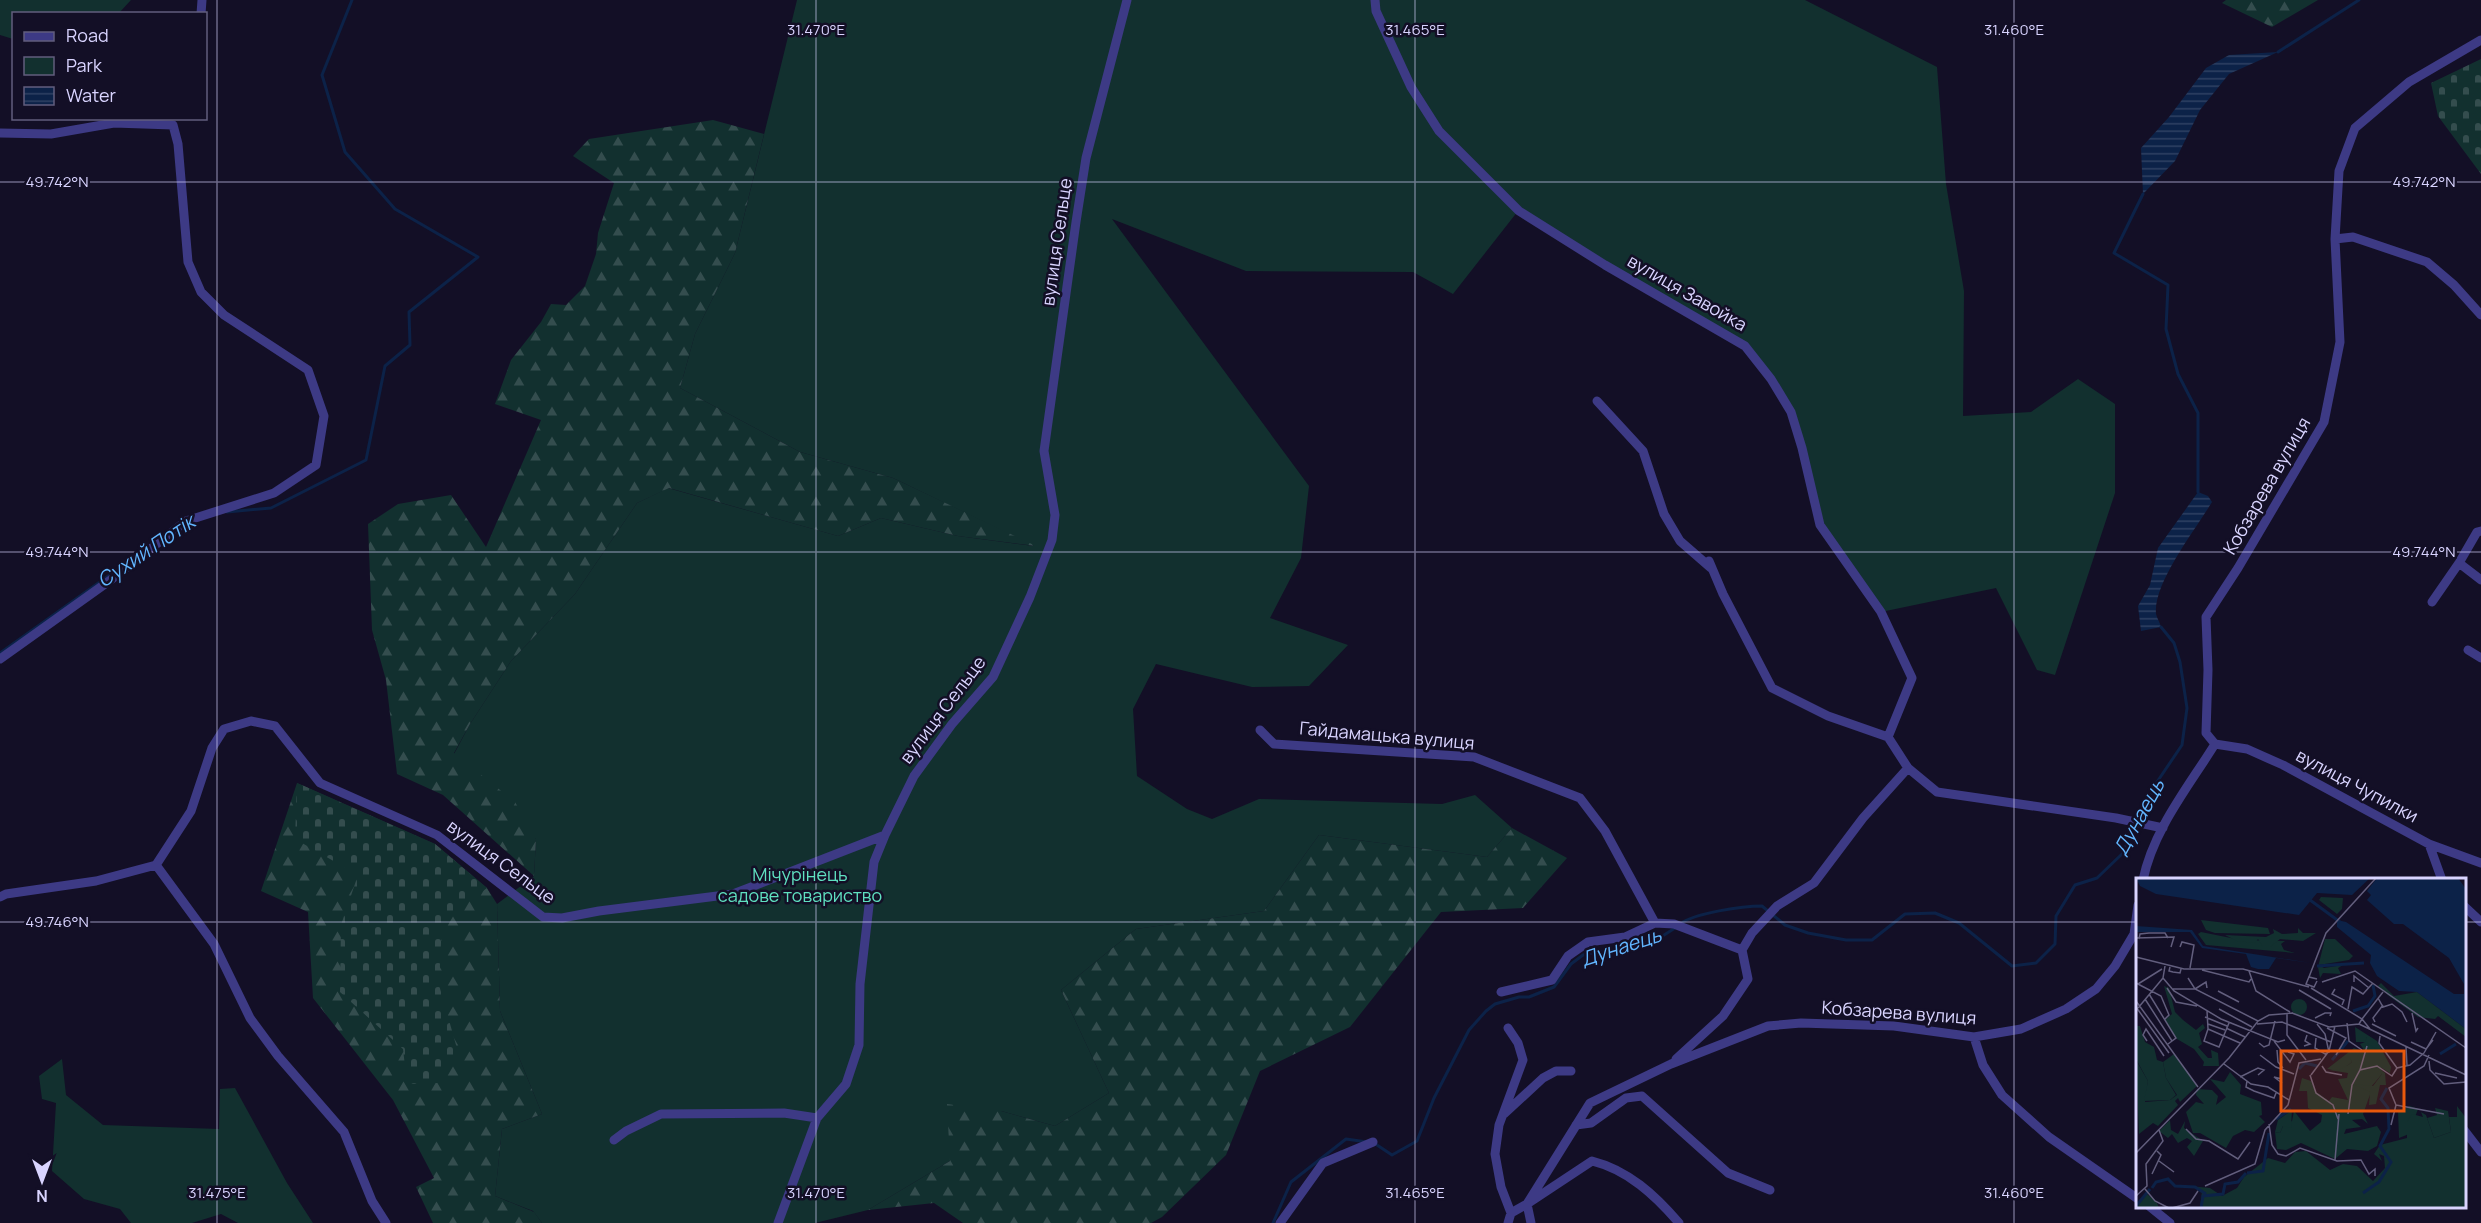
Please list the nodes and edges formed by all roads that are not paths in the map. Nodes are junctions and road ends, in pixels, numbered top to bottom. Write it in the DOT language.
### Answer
graph roads {
  1 [pos="1127,0"];
  2 [pos="1375,0"];
  3 [pos="2481,39"];
  4 [pos="175,122"];
  5 [pos="0,133"];
  6 [pos="2335,239"];
  7 [pos="2481,315"];
  8 [pos="1597,400"];
  9 [pos="2481,531"];
  10 [pos="2459,563"];
  11 [pos="2481,580"];
  12 [pos="2432,602"];
  13 [pos="2468,650"];
  14 [pos="2481,658"];
  15 [pos="0,659"];
  16 [pos="1260,730"];
  17 [pos="1888,737"];
  18 [pos="2215,744"];
  19 [pos="1908,768"];
  20 [pos="2163,828"];
  21 [pos="885,835"];
  22 [pos="2429,844"];
  23 [pos="2481,863"];
  24 [pos="156,865"];
  25 [pos="2143,878"];
  26 [pos="2442,878"];
  27 [pos="0,897"];
  28 [pos="2466,908"];
  29 [pos="2136,920"];
  30 [pos="2481,922"];
  31 [pos="1655,923"];
  32 [pos="1742,950"];
  33 [pos="1501,992"];
  34 [pos="1508,1028"];
  35 [pos="1974,1037"];
  36 [pos="1671,1064"];
  37 [pos="1571,1071"];
  38 [pos="1503,1116"];
  39 [pos="817,1118"];
  40 [pos="1576,1125"];
  41 [pos="2466,1133"];
  42 [pos="614,1140"];
  43 [pos="1373,1142"];
  44 [pos="2481,1152"];
  45 [pos="1770,1190"];
  46 [pos="2136,1197"];
  47 [pos="1527,1204"];
  48 [pos="2151,1208"];
  49 [pos="1511,1213"];
  50 [pos="386,1223"];
  51 [pos="778,1223"];
  52 [pos="1280,1223"];
  53 [pos="1508,1223"];
  54 [pos="1531,1223"];
  55 [pos="1678,1223"];
  56 [pos="2170,1223"];
  1 -- 21 [label="street, вулиця Сельце"];
  2 -- 17 [label="street, вулиця Завойка"];
  3 -- 6 [label="street, Кобзарева вулиця"];
  4 -- 5 [label="street"];
  4 -- 15 [label="street"];
  6 -- 7 [label="street"];
  6 -- 18 [label="street, Кобзарева вулиця"];
  8 -- 17 [label="street"];
  9 -- 10 [label="street"];
  10 -- 11 [label="street"];
  10 -- 12 [label="street"];
  13 -- 14 [label="street"];
  16 -- 31 [label="street, Гайдамацька вулиця"];
  17 -- 19 [label="street"];
  18 -- 20 [label="street"];
  18 -- 22 [label="street, вулиця Чупилки"];
  19 -- 20 [label="street"];
  19 -- 32 [label="street"];
  20 -- 25 [label="street"];
  21 -- 24 [label="street, вулиця Сельце"];
  21 -- 39 [label="street"];
  22 -- 23 [label="street, вулиця Чупилки"];
  22 -- 26 [label="street"];
  24 -- 27 [label="street"];
  24 -- 50 [label="street"];
  28 -- 30 [label="street"];
  29 -- 35 [label="street, Кобзарева вулиця"];
  31 -- 32 [label="street"];
  31 -- 33 [label="street"];
  32 -- 36 [label="street"];
  34 -- 38 [label="street"];
  35 -- 36 [label="street, Кобзарева вулиця"];
  35 -- 46 [label="street"];
  36 -- 40 [label="street"];
  37 -- 38 [label="street"];
  38 -- 49 [label="street"];
  39 -- 42 [label="street"];
  39 -- 51 [label="street"];
  40 -- 45 [label="street"];
  40 -- 47 [label="street"];
  41 -- 44 [label="street"];
  43 -- 52 [label="street"];
  47 -- 49 [label="street"];
  47 -- 54 [label="street"];
  47 -- 55 [label="street"];
  48 -- 56 [label="street"];
  49 -- 53 [label="street"];
}
